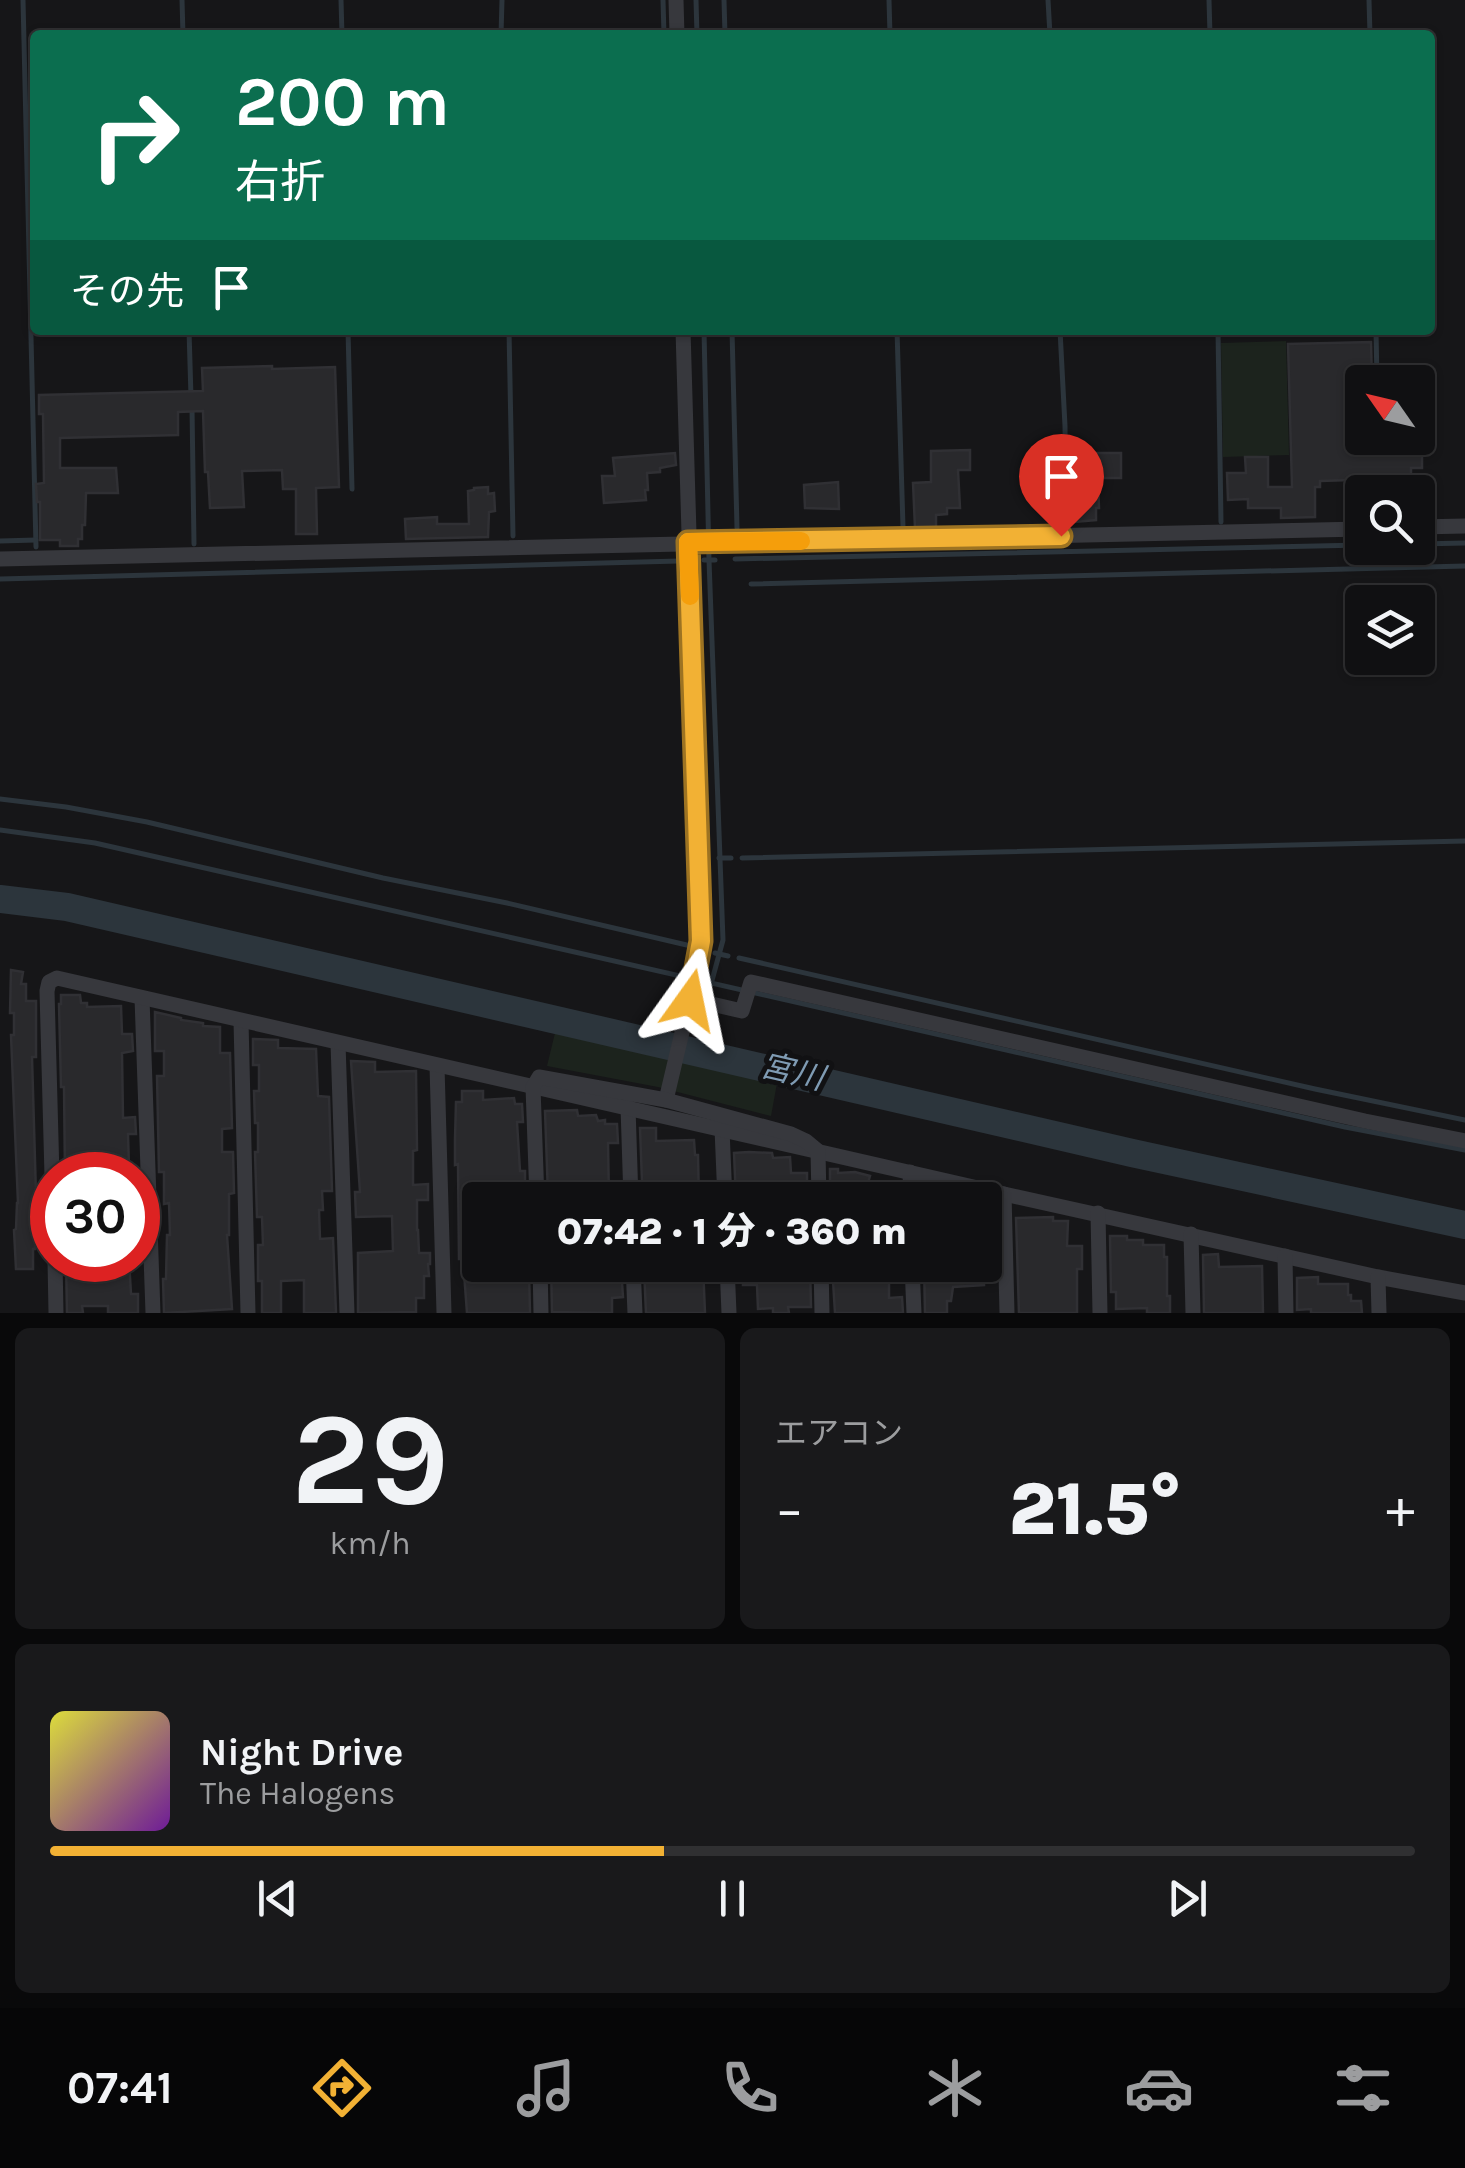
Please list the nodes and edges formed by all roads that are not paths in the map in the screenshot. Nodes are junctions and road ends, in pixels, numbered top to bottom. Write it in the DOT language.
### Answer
graph roads {
  1 [pos="676,0"];
  2 [pos="676,30"];
  3 [pos="684,335"];
  4 [pos="1465,526"];
  5 [pos="1435,527"];
  6 [pos="1345,528"];
  7 [pos="702,542"];
  8 [pos="0,559"];
  9 [pos="692,990"];
  10 [pos="142,998"];
  11 [pos="240,1021"];
  12 [pos="338,1043"];
  13 [pos="437,1066"];
  14 [pos="533,1086"];
  15 [pos="667,1096"];
  16 [pos="628,1107"];
  17 [pos="722,1129"];
  18 [pos="1465,1141"];
  19 [pos="818,1151"];
  20 [pos="51,1152"];
  21 [pos="910,1172"];
  22 [pos="536,1182"];
  23 [pos="630,1182"];
  24 [pos="724,1182"];
  25 [pos="819,1182"];
  26 [pos="910,1182"];
  27 [pos="1004,1194"];
  28 [pos="1098,1213"];
  29 [pos="1191,1234"];
  30 [pos="1285,1256"];
  31 [pos="1378,1277"];
  32 [pos="55,1282"];
  33 [pos="540,1282"];
  34 [pos="634,1282"];
  35 [pos="728,1282"];
  36 [pos="821,1282"];
  37 [pos="913,1282"];
  38 [pos="1465,1293"];
  39 [pos="56,1313"];
  40 [pos="153,1313"];
  41 [pos="248,1313"];
  42 [pos="347,1313"];
  43 [pos="444,1313"];
  44 [pos="541,1313"];
  45 [pos="635,1313"];
  46 [pos="729,1313"];
  47 [pos="822,1313"];
  48 [pos="914,1313"];
  49 [pos="1007,1313"];
  50 [pos="1100,1313"];
  51 [pos="1193,1313"];
  52 [pos="1286,1313"];
  53 [pos="1379,1313"];
  1 -- 2 [label="street"];
  3 -- 7 [label="street"];
  4 -- 5 [label="street"];
  6 -- 7 [label="street"];
  7 -- 8 [label="street"];
  7 -- 9 [label="street"];
  9 -- 15 [label="street"];
  9 -- 18 [label="street"];
  10 -- 11 [label="street"];
  10 -- 20 [label="street"];
  10 -- 40 [label="street"];
  11 -- 12 [label="street"];
  11 -- 41 [label="street"];
  12 -- 13 [label="street"];
  12 -- 42 [label="street"];
  13 -- 14 [label="street"];
  13 -- 43 [label="street"];
  14 -- 15 [label="street"];
  14 -- 16 [label="street"];
  14 -- 22 [label="street"];
  15 -- 19 [label="street"];
  16 -- 17 [label="street"];
  16 -- 23 [label="street"];
  17 -- 19 [label="street"];
  17 -- 24 [label="street"];
  19 -- 21 [label="street"];
  19 -- 25 [label="street"];
  21 -- 26 [label="street"];
  21 -- 27 [label="street"];
  27 -- 28 [label="street"];
  27 -- 49 [label="street"];
  28 -- 29 [label="street"];
  28 -- 50 [label="street"];
  29 -- 30 [label="street"];
  29 -- 51 [label="street"];
  30 -- 31 [label="street"];
  30 -- 52 [label="street"];
  31 -- 38 [label="street"];
  31 -- 53 [label="street"];
  32 -- 39 [label="street"];
  33 -- 44 [label="street"];
  34 -- 45 [label="street"];
  35 -- 46 [label="street"];
  36 -- 47 [label="street"];
  37 -- 48 [label="street"];
}
